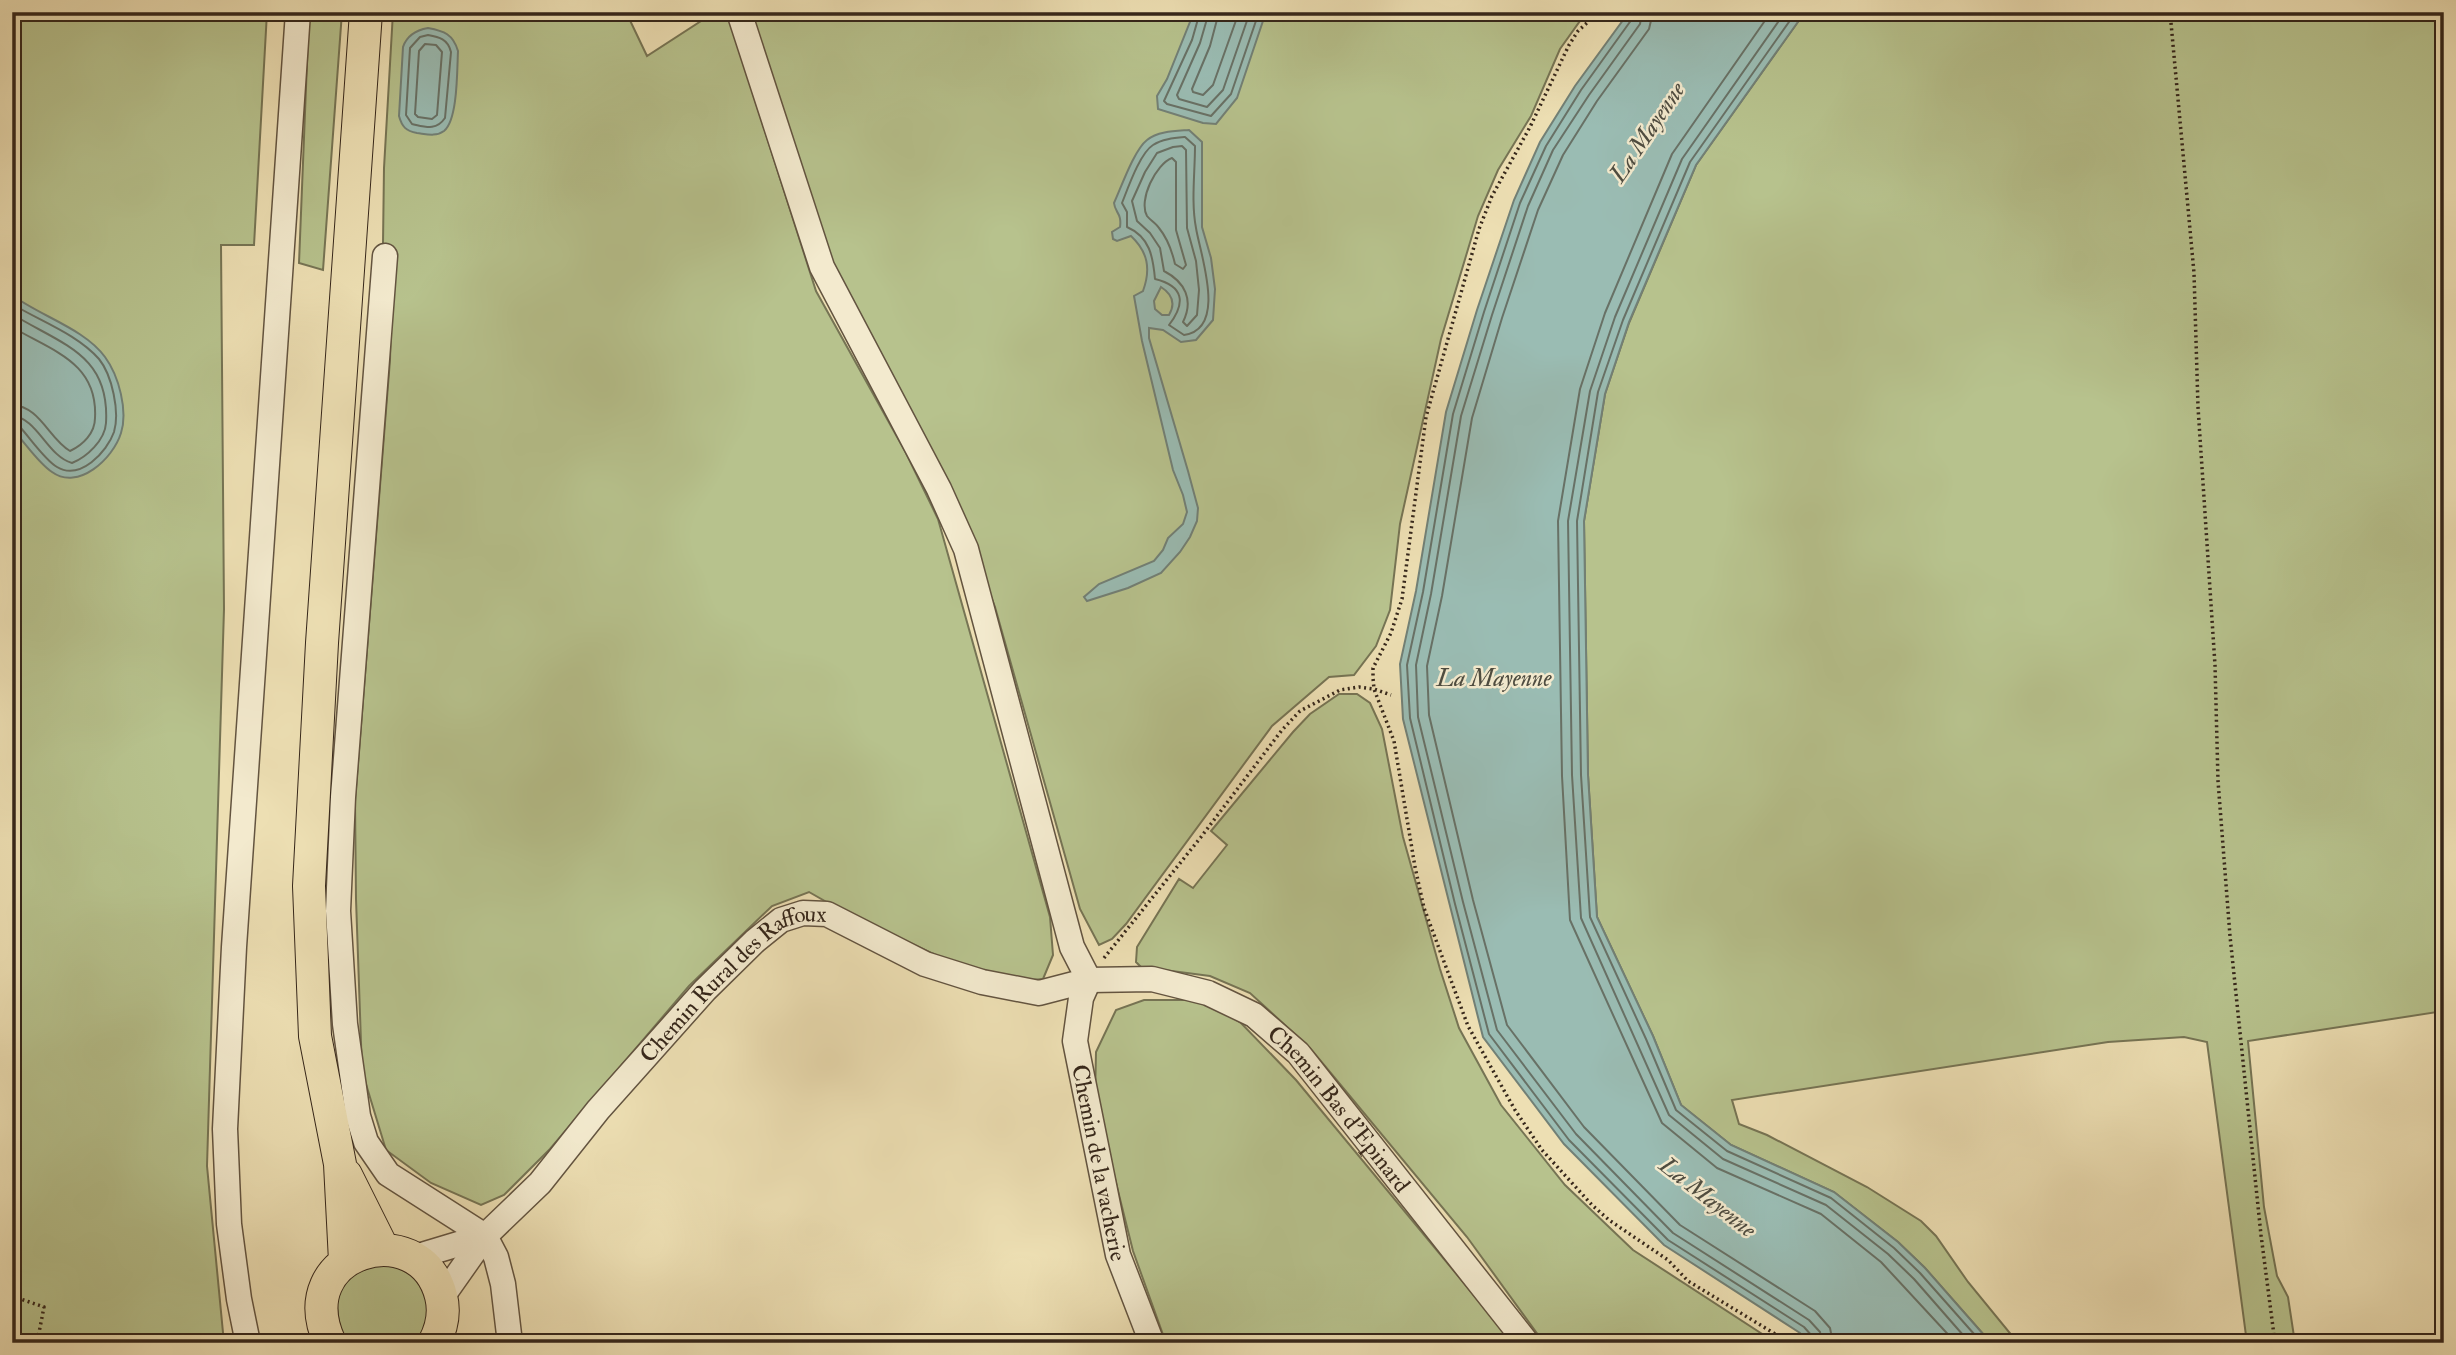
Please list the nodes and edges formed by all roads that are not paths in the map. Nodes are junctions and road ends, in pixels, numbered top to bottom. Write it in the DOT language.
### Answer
graph roads {
  1 [pos="298,12"];
  2 [pos="366,12"];
  3 [pos="739,12"];
  4 [pos="385,256"];
  5 [pos="1088,980"];
  6 [pos="340,1164"];
  7 [pos="485,1236"];
  8 [pos="398,1253"];
  9 [pos="345,1261"];
  10 [pos="442,1297"];
  11 [pos="324,1338"];
  12 [pos="437,1340"];
  13 [pos="248,1343"];
  14 [pos="510,1343"];
  15 [pos="1152,1343"];
  16 [pos="1527,1343"];
  1 -- 13 [label="street"];
  2 -- 6 [label="main road"];
  3 -- 5 [label="street"];
  4 -- 7 [label="street"];
  5 -- 7 [label="street, Chemin Rural des Raffoux"];
  5 -- 15 [label="street, Chemin de la vacherie"];
  5 -- 16 [label="street, Chemin Bas d'Epinard"];
  6 -- 8 [label="main road"];
  6 -- 9 [label="main road"];
  7 -- 8 [label="street, Chemin Rural des Raffoux"];
  7 -- 10 [label="street, Chemin Rural des Raffoux"];
  7 -- 14 [label="street"];
  8 -- 9 [label="main road"];
  8 -- 10 [label="main road"];
  9 -- 11 [label="main road"];
  10 -- 12 [label="main road"];
}
